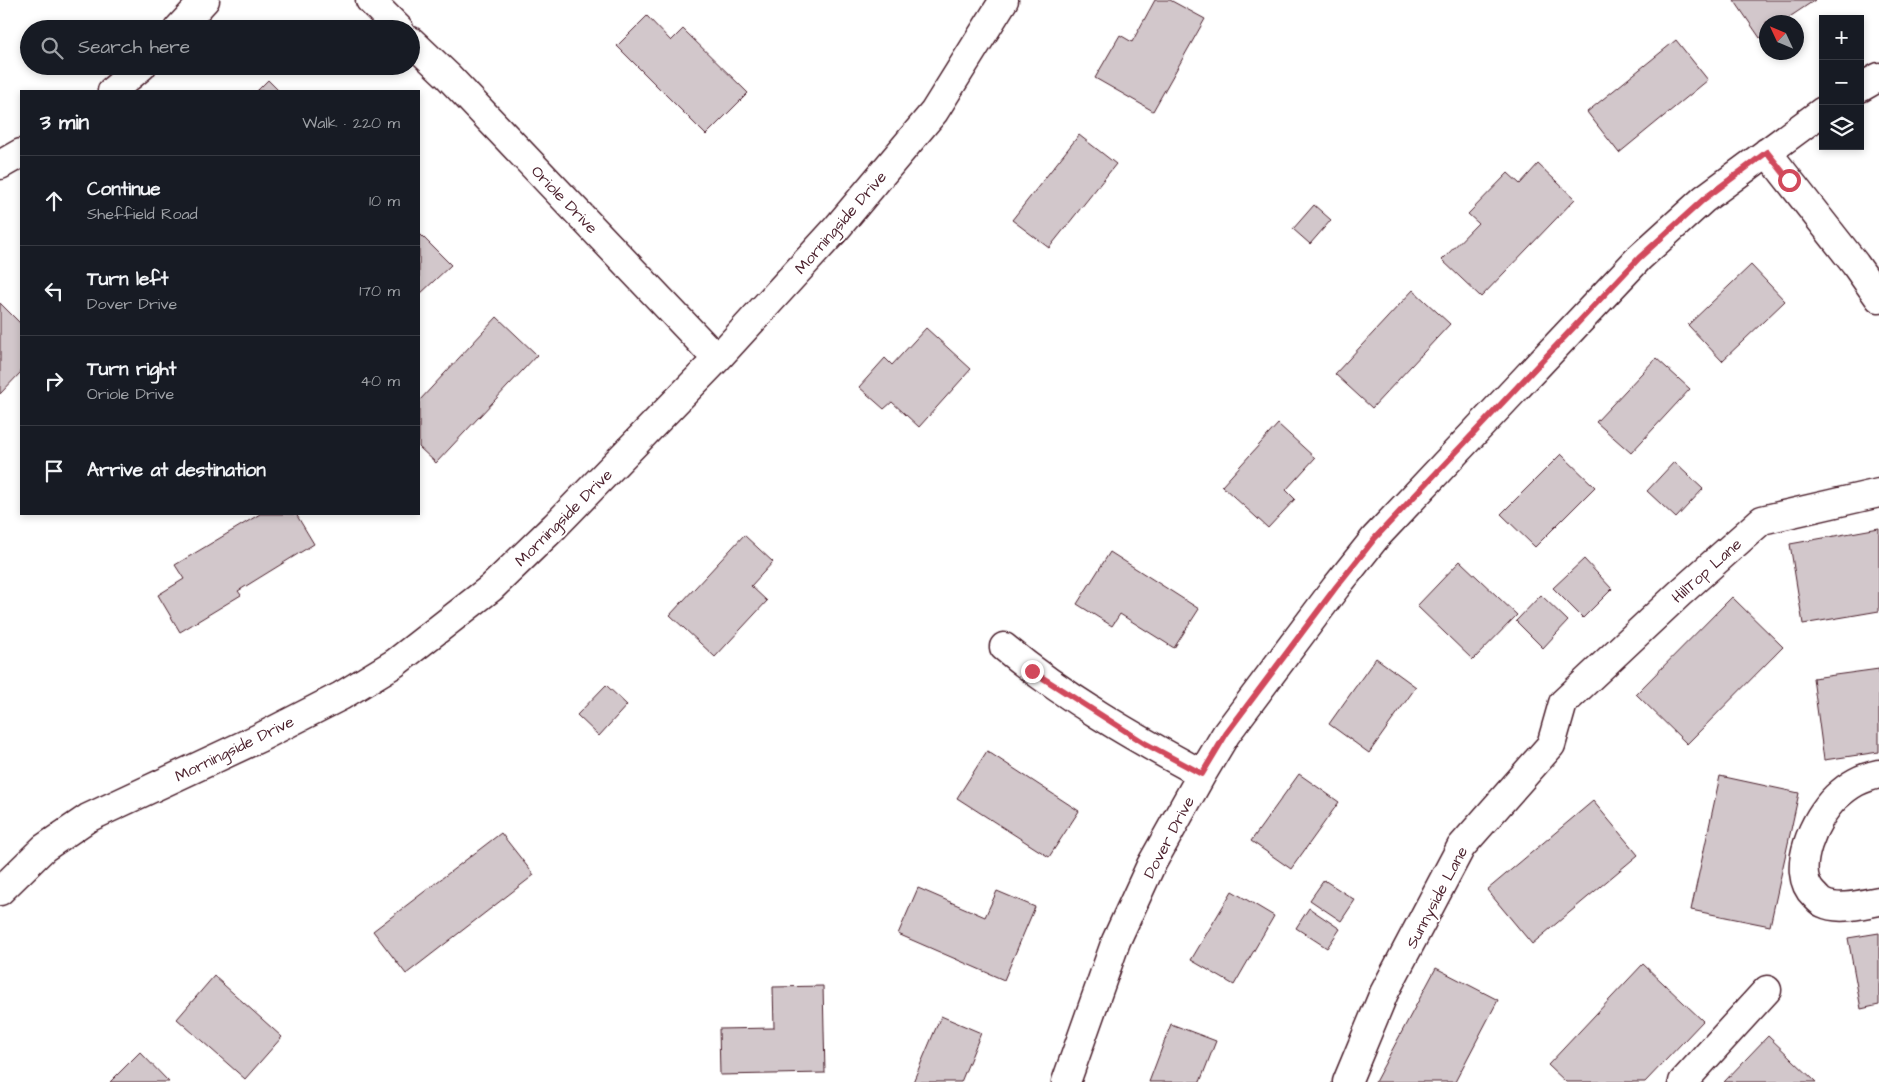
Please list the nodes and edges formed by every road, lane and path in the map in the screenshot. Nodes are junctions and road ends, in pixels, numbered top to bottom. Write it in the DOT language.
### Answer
graph roads {
  1 [pos="205,0"];
  2 [pos="370,0"];
  3 [pos="1004,0"];
  4 [pos="186,20"];
  5 [pos="390,20"];
  6 [pos="420,50"];
  7 [pos="131,75"];
  8 [pos="1879,77"];
  9 [pos="1864,86"];
  10 [pos="113,90"];
  11 [pos="1819,115"];
  12 [pos="1767,152"];
  13 [pos="20,154"];
  14 [pos="0,165"];
  15 [pos="1879,298"];
  16 [pos="717,359"];
  17 [pos="1879,493"];
  18 [pos="1004,647"];
  19 [pos="1563,703"];
  20 [pos="1202,774"];
  21 [pos="1879,774"];
  22 [pos="0,891"];
  23 [pos="1879,901"];
  24 [pos="1767,990"];
  25 [pos="1066,1082"];
  26 [pos="1347,1082"];
  27 [pos="1682,1082"];
  1 -- 4 [label="street"];
  2 -- 5 [label="street"];
  3 -- 16 [label="street, Morningside Drive"];
  6 -- 16 [label="street, Oriole Drive"];
  7 -- 10 [label="street"];
  8 -- 9 [label="street"];
  11 -- 12 [label="street, Dover Drive"];
  12 -- 15 [label="street"];
  12 -- 20 [label="street, Dover Drive"];
  13 -- 14 [label="street"];
  16 -- 22 [label="street, Morningside Drive"];
  17 -- 19 [label="street, HillTop Lane"];
  18 -- 20 [label="street"];
  19 -- 26 [label="street, Sunnyside Lane"];
  20 -- 25 [label="street, Dover Drive"];
  21 -- 23 [label="street"];
  24 -- 27 [label="street"];
}
